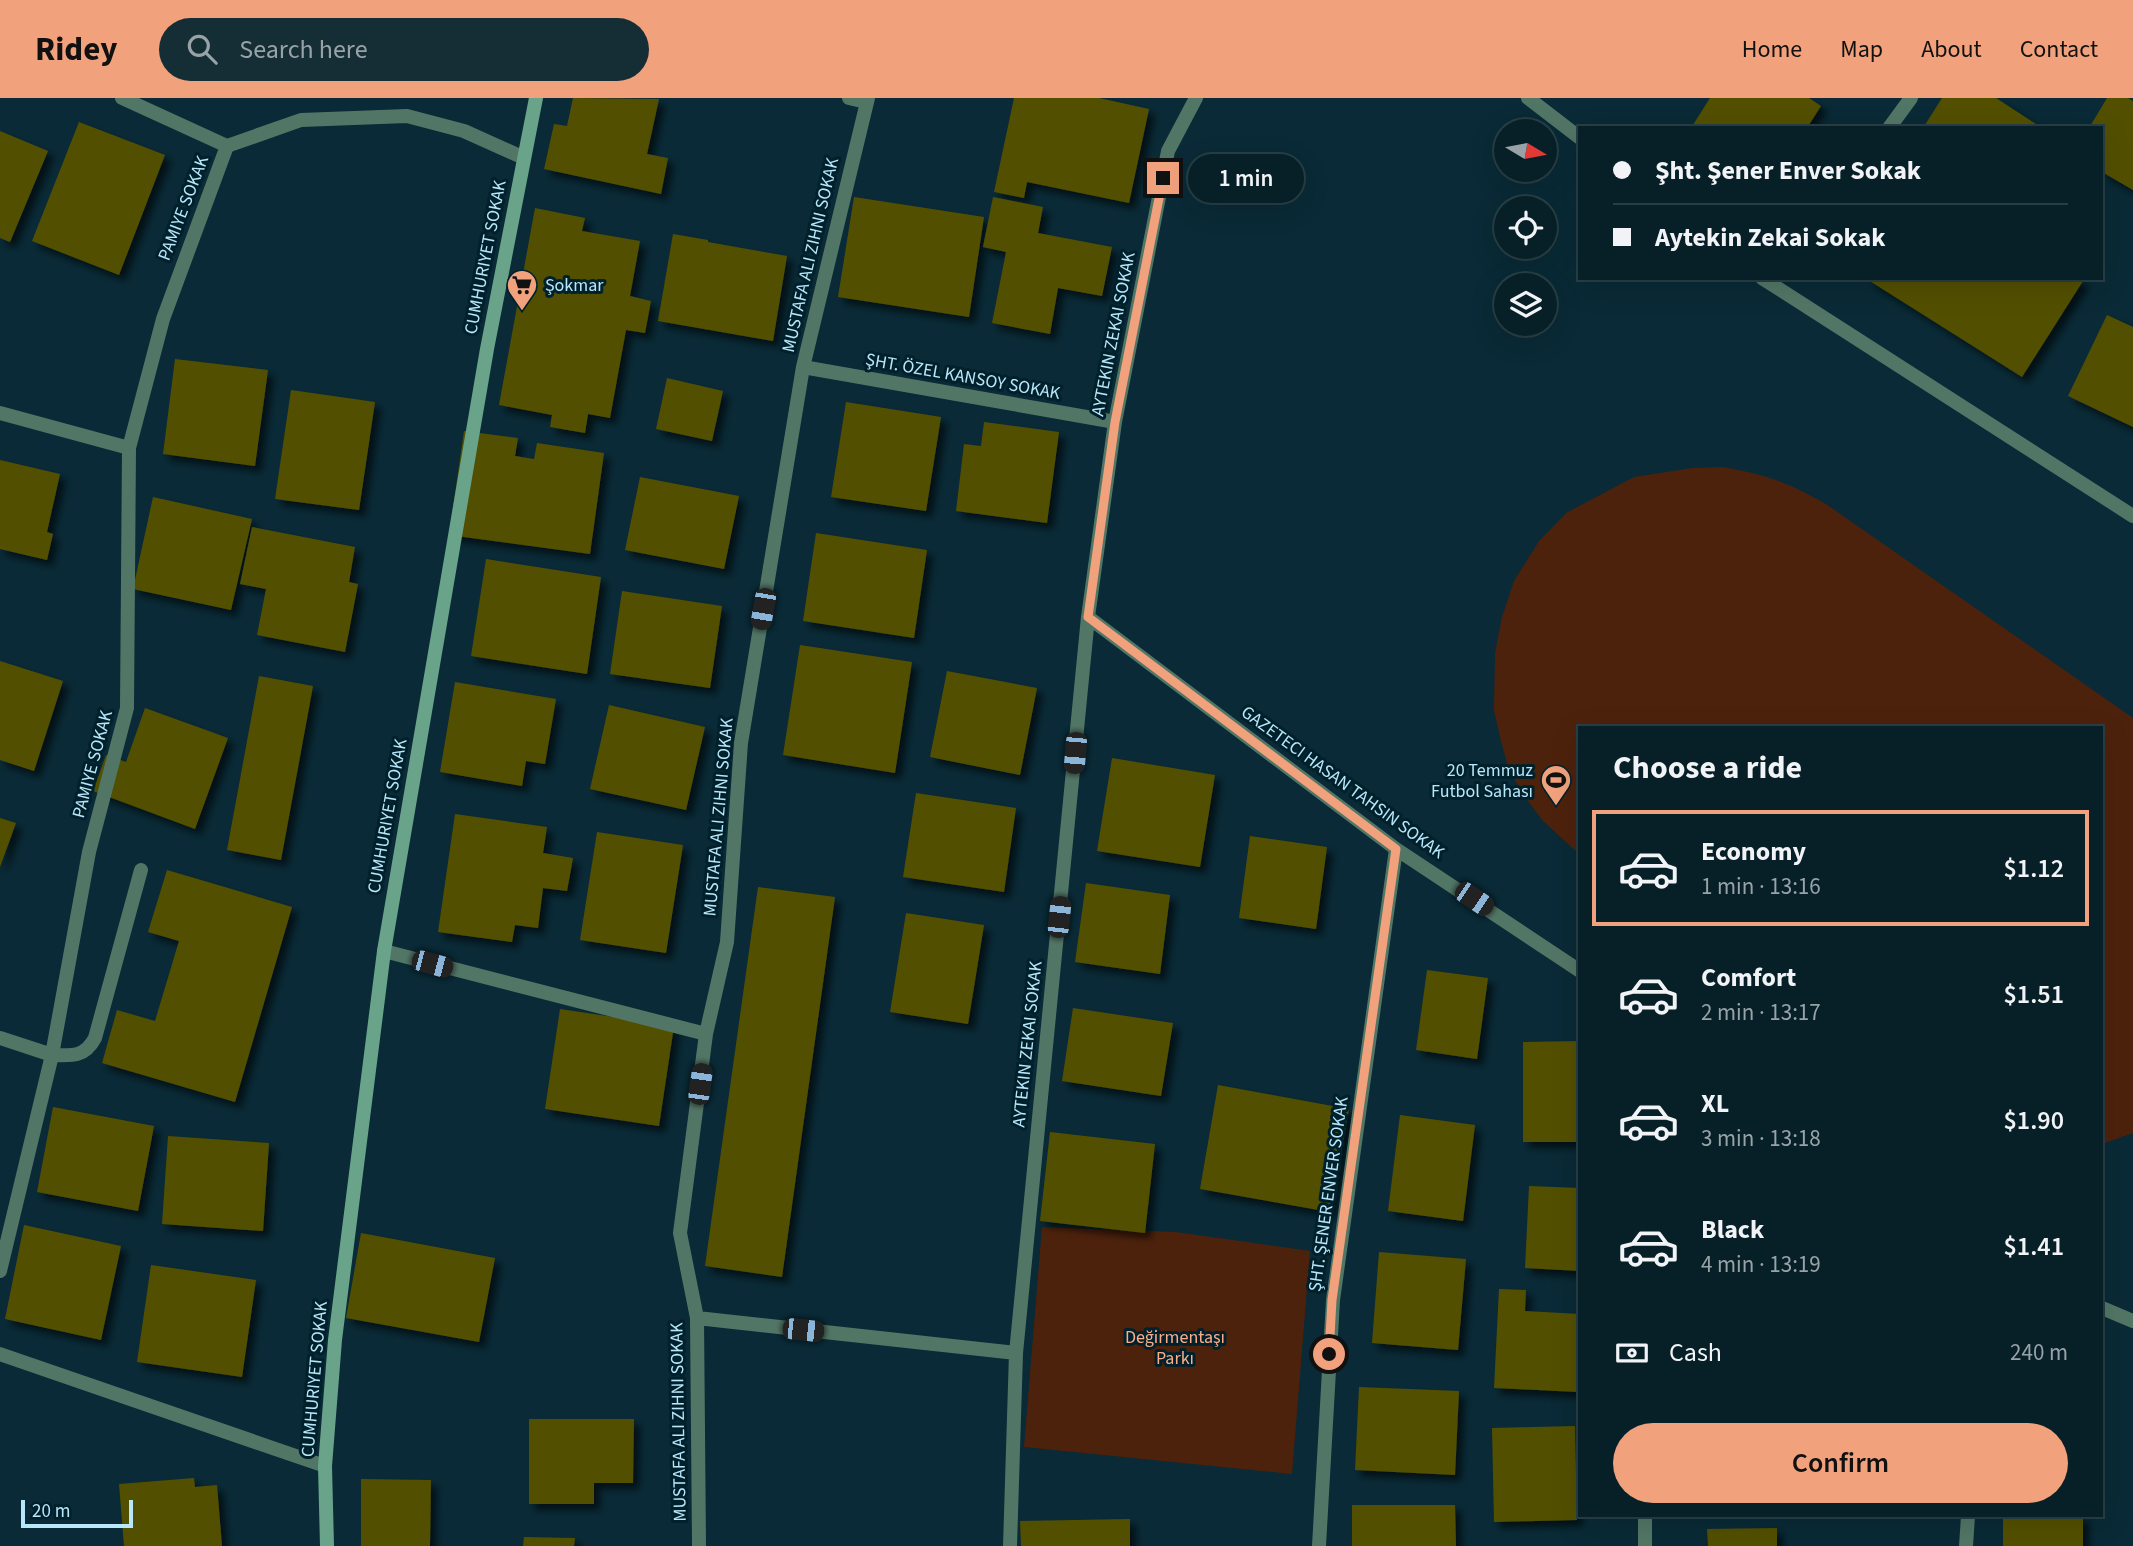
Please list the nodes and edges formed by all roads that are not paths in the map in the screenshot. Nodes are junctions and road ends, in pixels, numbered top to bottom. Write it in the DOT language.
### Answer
graph roads {
  1 [pos="122,98"];
  2 [pos="536,98"];
  3 [pos="849,98"];
  4 [pos="1196,98"];
  5 [pos="1530,98"];
  6 [pos="1911,98"];
  7 [pos="867,100"];
  8 [pos="1890,126"];
  9 [pos="1578,136"];
  10 [pos="227,146"];
  11 [pos="524,158"];
  12 [pos="1769,280"];
  13 [pos="803,367"];
  14 [pos="0,413"];
  15 [pos="1115,422"];
  16 [pos="129,448"];
  17 [pos="2133,516"];
  18 [pos="1088,617"];
  19 [pos="1396,849"];
  20 [pos="141,870"];
  21 [pos="384,951"];
  22 [pos="1578,970"];
  23 [pos="706,1034"];
  24 [pos="0,1038"];
  25 [pos="52,1055"];
  26 [pos="0,1270"];
  27 [pos="2103,1308"];
  28 [pos="697,1318"];
  29 [pos="2133,1321"];
  30 [pos="1016,1353"];
  31 [pos="0,1354"];
  32 [pos="325,1466"];
  33 [pos="1646,1517"];
  34 [pos="1968,1517"];
  35 [pos="327,1546"];
  36 [pos="699,1546"];
  37 [pos="1010,1546"];
  38 [pos="1319,1546"];
  39 [pos="1645,1546"];
  40 [pos="1966,1546"];
  1 -- 10 [label="street"];
  2 -- 11 [label="street, CUMHURIYET SOKAK"];
  3 -- 7 [label="street"];
  4 -- 15 [label="street, AYTEKIN ZEKAI SOKAK"];
  5 -- 9 [label="street"];
  6 -- 8 [label="street"];
  7 -- 13 [label="street, MUSTAFA ALI ZIHNI SOKAK"];
  10 -- 11 [label="street"];
  10 -- 16 [label="street, PAMIYE SOKAK"];
  11 -- 21 [label="street, CUMHURIYET SOKAK"];
  12 -- 17 [label="street"];
  13 -- 15 [label="street, ŞHT. ÖZEL KANSOY SOKAK"];
  13 -- 23 [label="street, MUSTAFA ALI ZIHNI SOKAK"];
  14 -- 16 [label="street"];
  15 -- 18 [label="street, AYTEKIN ZEKAI SOKAK"];
  16 -- 25 [label="street, PAMIYE SOKAK"];
  18 -- 19 [label="street, GAZETECI HASAN TAHSIN SOKAK"];
  18 -- 30 [label="street, AYTEKIN ZEKAI SOKAK"];
  19 -- 22 [label="street, GAZETECI HASAN TAHSIN SOKAK"];
  19 -- 38 [label="street, ŞHT. ŞENER ENVER SOKAK"];
  20 -- 25 [label="street"];
  21 -- 23 [label="street"];
  21 -- 32 [label="street, CUMHURIYET SOKAK"];
  23 -- 28 [label="street, MUSTAFA ALI ZIHNI SOKAK"];
  24 -- 25 [label="street"];
  25 -- 26 [label="street, PAMIYE SOKAK"];
  27 -- 29 [label="street"];
  28 -- 30 [label="street"];
  28 -- 36 [label="street, MUSTAFA ALI ZIHNI SOKAK"];
  30 -- 37 [label="street, AYTEKIN ZEKAI SOKAK"];
  31 -- 32 [label="street"];
  32 -- 35 [label="street, CUMHURIYET SOKAK"];
  33 -- 39 [label="street"];
  34 -- 40 [label="street"];
}
